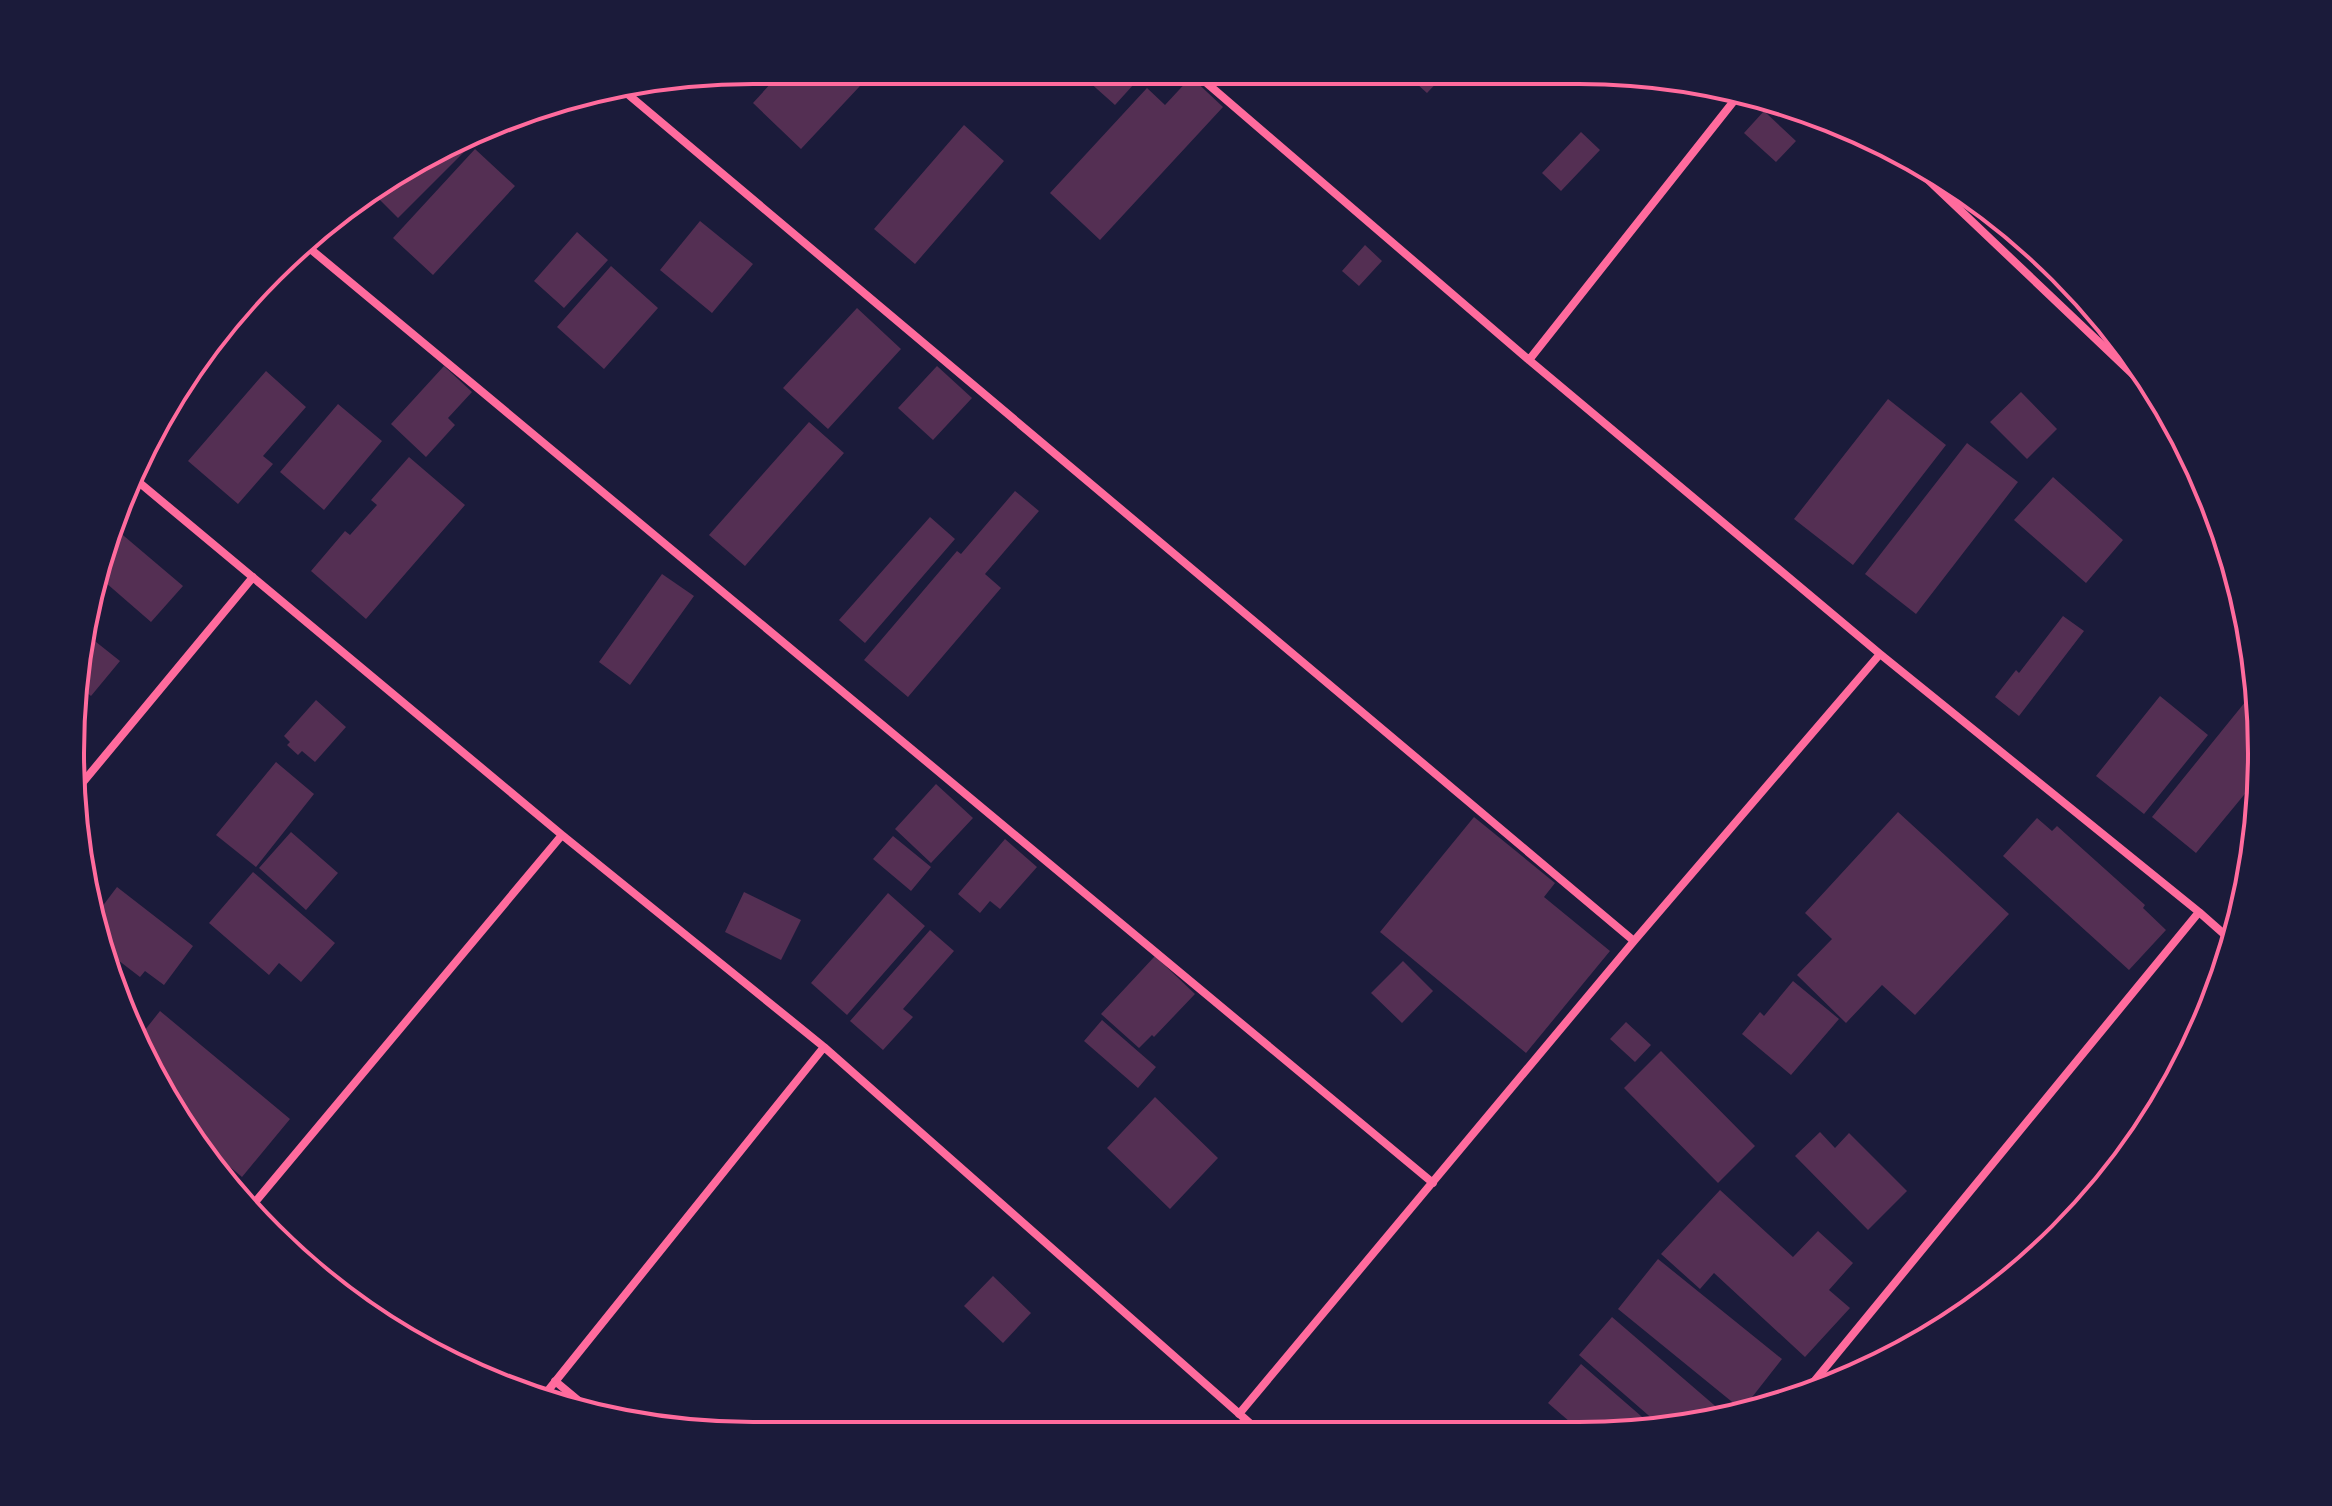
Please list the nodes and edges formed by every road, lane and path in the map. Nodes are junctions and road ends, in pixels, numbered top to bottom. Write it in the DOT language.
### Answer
graph roads {
  1 [pos="1208,84"];
  2 [pos="630,96"];
  3 [pos="1733,102"];
  4 [pos="1937,188"];
  5 [pos="312,250"];
  6 [pos="1529,360"];
  7 [pos="2124,366"];
  8 [pos="141,484"];
  9 [pos="253,577"];
  10 [pos="1880,654"];
  11 [pos="85,780"];
  12 [pos="562,835"];
  13 [pos="2199,912"];
  14 [pos="2223,933"];
  15 [pos="1634,941"];
  16 [pos="824,1047"];
  17 [pos="1433,1183"];
  18 [pos="256,1201"];
  19 [pos="1817,1377"];
  20 [pos="555,1381"];
  21 [pos="549,1389"];
  22 [pos="575,1397"];
  23 [pos="1239,1414"];
  24 [pos="1248,1422"];
  1 -- 6 [label="street"];
  2 -- 15 [label="street"];
  3 -- 6 [label="street"];
  4 -- 7 [label="street"];
  5 -- 17 [label="street"];
  6 -- 10 [label="street"];
  8 -- 9 [label="street"];
  9 -- 11 [label="street"];
  9 -- 12 [label="street"];
  10 -- 13 [label="street"];
  10 -- 15 [label="street"];
  12 -- 16 [label="street"];
  12 -- 18 [label="street"];
  13 -- 14 [label="street"];
  13 -- 19 [label="street"];
  15 -- 17 [label="street"];
  16 -- 20 [label="street"];
  16 -- 23 [label="street"];
  17 -- 23 [label="street"];
  20 -- 21 [label="street"];
  20 -- 22 [label="street"];
  23 -- 24 [label="street"];
}
